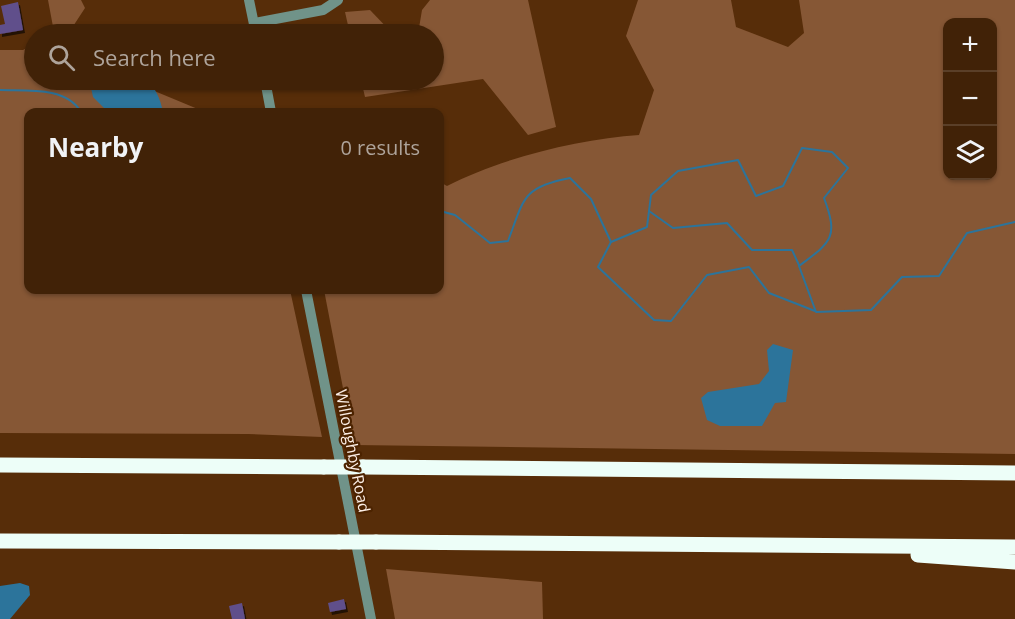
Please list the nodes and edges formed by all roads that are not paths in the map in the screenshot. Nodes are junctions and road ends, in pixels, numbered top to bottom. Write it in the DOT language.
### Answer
graph roads {
  1 [pos="249,0"];
  2 [pos="338,0"];
  3 [pos="254,22"];
  4 [pos="267,90"];
  5 [pos="270,108"];
  6 [pos="307,294"];
  7 [pos="0,465"];
  8 [pos="1015,473"];
  9 [pos="0,541"];
  10 [pos="805,545"];
  11 [pos="1015,547"];
  12 [pos="1015,562"];
  13 [pos="371,619"];
  1 -- 3 [label="street"];
  2 -- 3 [label="street"];
  4 -- 5 [label="street"];
  6 -- 13 [label="street, Willoughby Road"];
  7 -- 8 [label="highway, bridge"];
  9 -- 10 [label="highway, bridge"];
  10 -- 11 [label="highway"];
  10 -- 12 [label="highway"];
}
